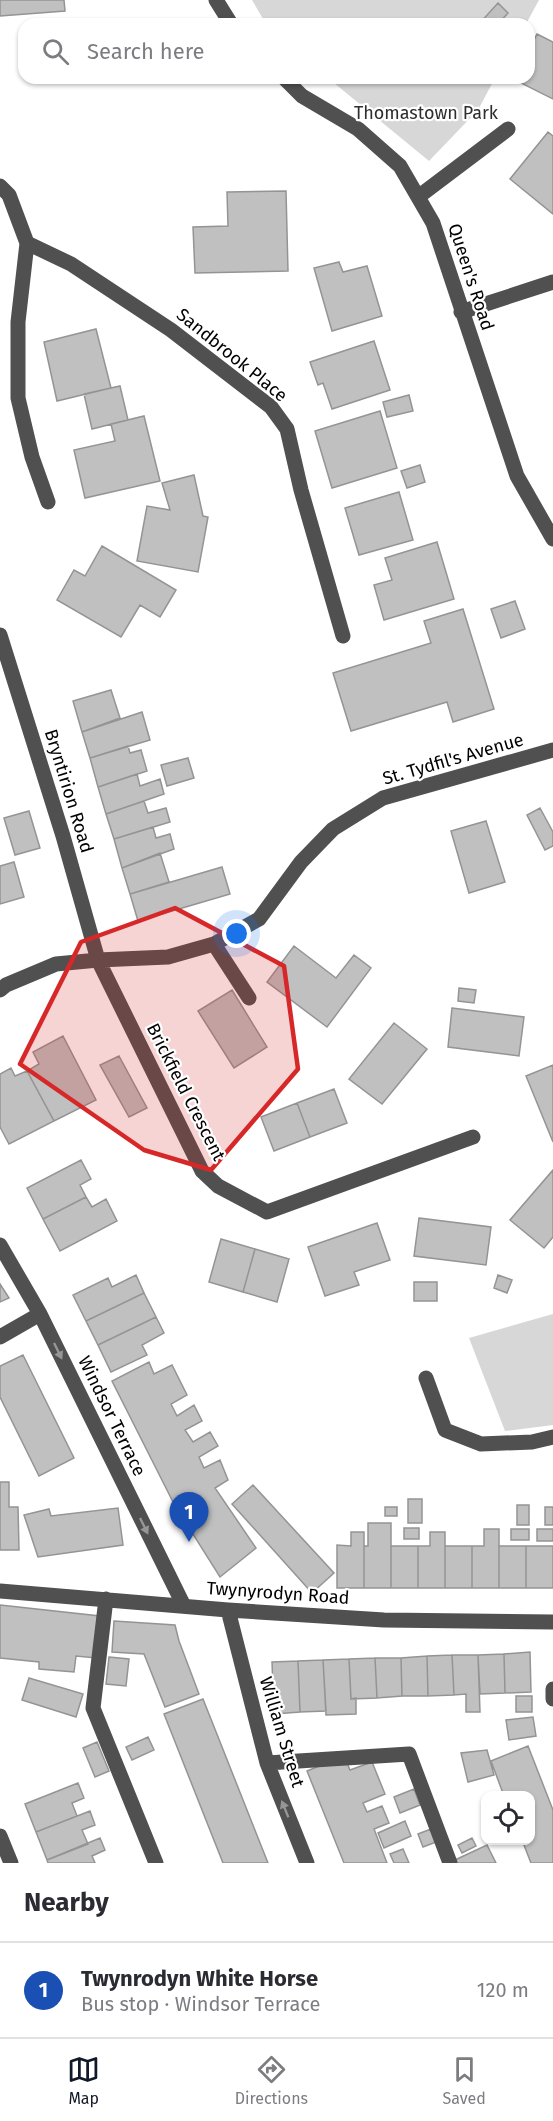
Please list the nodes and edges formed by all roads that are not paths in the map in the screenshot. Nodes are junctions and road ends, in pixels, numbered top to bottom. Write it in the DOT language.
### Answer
graph roads {
  1 [pos="216,0"];
  2 [pos="227,18"];
  3 [pos="290,84"];
  4 [pos="508,129"];
  5 [pos="0,186"];
  6 [pos="418,197"];
  7 [pos="27,243"];
  8 [pos="553,282"];
  9 [pos="461,312"];
  10 [pos="48,502"];
  11 [pos="553,539"];
  12 [pos="0,635"];
  13 [pos="343,636"];
  14 [pos="553,750"];
  15 [pos="214,944"];
  16 [pos="98,960"];
  17 [pos="0,990"];
  18 [pos="249,999"];
  19 [pos="473,1137"];
  20 [pos="0,1245"];
  21 [pos="40,1314"];
  22 [pos="0,1336"];
  23 [pos="426,1378"];
  24 [pos="553,1437"];
  25 [pos="0,1591"];
  26 [pos="106,1599"];
  27 [pos="183,1606"];
  28 [pos="228,1610"];
  29 [pos="553,1622"];
  30 [pos="553,1689"];
  31 [pos="553,1699"];
  32 [pos="267,1763"];
  33 [pos="0,1836"];
  34 [pos="11,1863"];
  35 [pos="156,1863"];
  36 [pos="307,1863"];
  37 [pos="450,1863"];
  1 -- 2 [label="street"];
  3 -- 6 [label="street, Queen's Road"];
  4 -- 6 [label="street"];
  5 -- 7 [label="street"];
  6 -- 9 [label="street, Queen's Road"];
  7 -- 10 [label="street"];
  7 -- 13 [label="street, Sandbrook Place"];
  8 -- 9 [label="street"];
  9 -- 11 [label="street, Queen's Road"];
  12 -- 16 [label="street, Bryntirion Road"];
  14 -- 15 [label="street, St. Tydfil's Avenue"];
  15 -- 16 [label="street, St. Tydfil's Avenue"];
  15 -- 18 [label="street"];
  16 -- 17 [label="street, St. Tydfil's Avenue"];
  16 -- 19 [label="street, Brickfield Crescent"];
  20 -- 21 [label="street, Windsor Terrace"];
  21 -- 22 [label="street"];
  21 -- 27 [label="street, Windsor Terrace, one-way"];
  23 -- 24 [label="street"];
  25 -- 26 [label="street, Twynyrodyn Road"];
  26 -- 27 [label="street, Twynyrodyn Road"];
  26 -- 35 [label="street"];
  27 -- 28 [label="street, Twynyrodyn Road"];
  28 -- 29 [label="street, Twynyrodyn Road"];
  28 -- 32 [label="street, William Street"];
  30 -- 31 [label="street"];
  36 -- 32 [label="street, William Street, one-way"];
  32 -- 37 [label="street"];
  33 -- 34 [label="street"];
}
